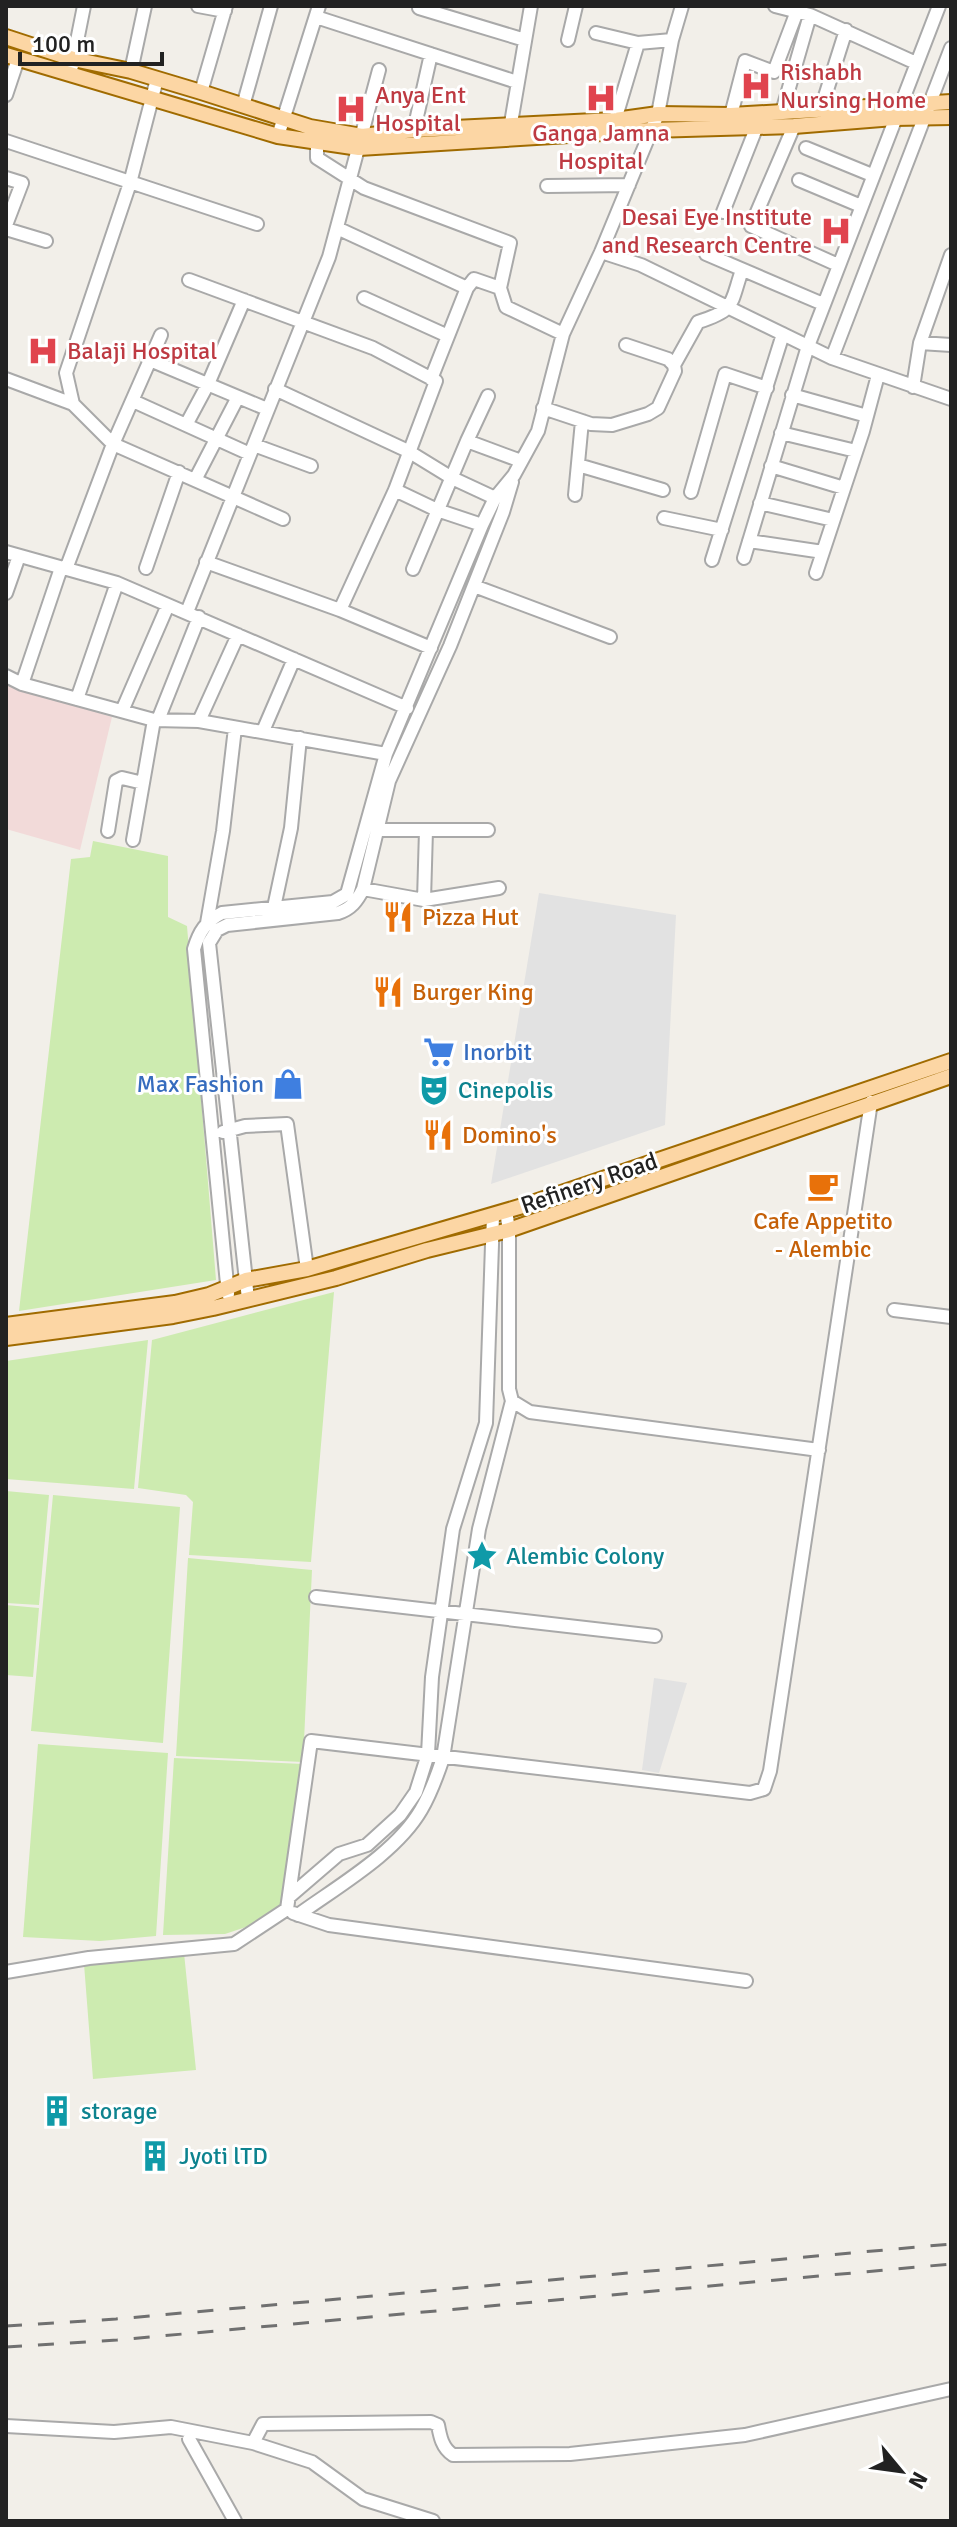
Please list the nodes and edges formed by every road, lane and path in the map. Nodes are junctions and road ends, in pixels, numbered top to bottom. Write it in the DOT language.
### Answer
graph roads {
  1 [pos="84,6"];
  2 [pos="145,6"];
  3 [pos="198,6"];
  4 [pos="271,6"];
  5 [pos="576,6"];
  6 [pos="682,6"];
  7 [pos="775,6"];
  8 [pos="939,6"];
  9 [pos="528,7"];
  10 [pos="419,8"];
  11 [pos="225,9"];
  12 [pos="802,11"];
  13 [pos="318,12"];
  14 [pos="846,30"];
  15 [pos="596,33"];
  16 [pos="6,37"];
  17 [pos="525,40"];
  18 [pos="568,40"];
  19 [pos="672,40"];
  20 [pos="638,43"];
  21 [pos="951,48"];
  22 [pos="431,54"];
  23 [pos="12,57"];
  24 [pos="73,59"];
  25 [pos="916,63"];
  26 [pos="379,70"];
  27 [pos="131,71"];
  28 [pos="71,75"];
  29 [pos="157,79"];
  30 [pos="517,82"];
  31 [pos="201,92"];
  32 [pos="6,95"];
  33 [pos="152,98"];
  34 [pos="951,102"];
  35 [pos="930,103"];
  36 [pos="243,106"];
  37 [pos="821,109"];
  38 [pos="897,111"];
  39 [pos="782,112"];
  40 [pos="658,114"];
  41 [pos="731,115"];
  42 [pos="924,117"];
  43 [pos="951,117"];
  44 [pos="285,119"];
  45 [pos="615,120"];
  46 [pos="511,123"];
  47 [pos="757,126"];
  48 [pos="794,126"];
  49 [pos="414,130"];
  50 [pos="651,130"];
  51 [pos="317,135"];
  52 [pos="278,136"];
  53 [pos="6,141"];
  54 [pos="360,142"];
  55 [pos="806,148"];
  56 [pos="872,175"];
  57 [pos="6,178"];
  58 [pos="349,180"];
  59 [pos="799,180"];
  60 [pos="130,183"];
  61 [pos="629,185"];
  62 [pos="547,186"];
  63 [pos="861,206"];
  64 [pos="723,212"];
  65 [pos="257,224"];
  66 [pos="6,227"];
  67 [pos="337,228"];
  68 [pos="46,241"];
  69 [pos="601,252"];
  70 [pos="706,254"];
  71 [pos="951,255"];
  72 [pos="838,265"];
  73 [pos="742,270"];
  74 [pos="189,280"];
  75 [pos="467,288"];
  76 [pos="500,288"];
  77 [pos="364,298"];
  78 [pos="244,300"];
  79 [pos="937,300"];
  80 [pos="951,301"];
  81 [pos="823,304"];
  82 [pos="729,307"];
  83 [pos="302,322"];
  84 [pos="563,334"];
  85 [pos="783,334"];
  86 [pos="161,335"];
  87 [pos="448,336"];
  88 [pos="920,343"];
  89 [pos="626,345"];
  90 [pos="951,345"];
  91 [pos="808,346"];
  92 [pos="832,358"];
  93 [pos="150,360"];
  94 [pos="674,365"];
  95 [pos="878,375"];
  96 [pos="6,379"];
  97 [pos="431,379"];
  98 [pos="208,384"];
  99 [pos="913,387"];
  100 [pos="767,388"];
  101 [pos="275,389"];
  102 [pos="792,395"];
  103 [pos="488,396"];
  104 [pos="238,397"];
  105 [pos="951,399"];
  106 [pos="133,401"];
  107 [pos="73,404"];
  108 [pos="543,408"];
  109 [pos="267,409"];
  110 [pos="867,416"];
  111 [pos="582,421"];
  112 [pos="186,425"];
  113 [pos="781,433"];
  114 [pos="217,439"];
  115 [pos="467,441"];
  116 [pos="113,444"];
  117 [pos="252,449"];
  118 [pos="408,451"];
  119 [pos="856,451"];
  120 [pos="521,461"];
  121 [pos="578,465"];
  122 [pos="311,466"];
  123 [pos="771,466"];
  124 [pos="179,472"];
  125 [pos="514,475"];
  126 [pos="452,478"];
  127 [pos="195,480"];
  128 [pos="844,488"];
  129 [pos="395,490"];
  130 [pos="663,490"];
  131 [pos="691,492"];
  132 [pos="575,495"];
  133 [pos="232,497"];
  134 [pos="495,498"];
  135 [pos="760,503"];
  136 [pos="437,510"];
  137 [pos="664,518"];
  138 [pos="283,519"];
  139 [pos="833,520"];
  140 [pos="482,525"];
  141 [pos="722,530"];
  142 [pos="749,541"];
  143 [pos="6,552"];
  144 [pos="823,552"];
  145 [pos="19,556"];
  146 [pos="744,558"];
  147 [pos="712,560"];
  148 [pos="206,562"];
  149 [pos="64,568"];
  150 [pos="146,568"];
  151 [pos="413,569"];
  152 [pos="816,573"];
  153 [pos="117,583"];
  154 [pos="474,586"];
  155 [pos="6,593"];
  156 [pos="168,605"];
  157 [pos="340,610"];
  158 [pos="193,615"];
  159 [pos="238,635"];
  160 [pos="610,637"];
  161 [pos="431,648"];
  162 [pos="294,659"];
  163 [pos="6,676"];
  164 [pos="22,684"];
  165 [pos="77,699"];
  166 [pos="407,708"];
  167 [pos="122,711"];
  168 [pos="156,720"];
  169 [pos="199,721"];
  170 [pos="235,728"];
  171 [pos="263,731"];
  172 [pos="300,738"];
  173 [pos="386,754"];
  174 [pos="143,783"];
  175 [pos="377,830"];
  176 [pos="426,830"];
  177 [pos="488,830"];
  178 [pos="108,831"];
  179 [pos="133,840"];
  180 [pos="499,888"];
  181 [pos="363,889"];
  182 [pos="424,900"];
  183 [pos="274,913"];
  184 [pos="207,923"];
  185 [pos="951,1061"];
  186 [pos="951,1076"];
  187 [pos="862,1101"];
  188 [pos="228,1131"];
  189 [pos="213,1136"];
  190 [pos="500,1213"];
  191 [pos="509,1230"];
  192 [pos="494,1234"];
  193 [pos="307,1269"];
  194 [pos="246,1280"];
  195 [pos="225,1288"];
  196 [pos="248,1299"];
  197 [pos="229,1304"];
  198 [pos="894,1310"];
  199 [pos="951,1317"];
  200 [pos="6,1325"];
  201 [pos="6,1338"];
  202 [pos="512,1401"];
  203 [pos="819,1450"];
  204 [pos="316,1597"];
  205 [pos="441,1613"];
  206 [pos="465,1615"];
  207 [pos="655,1636"];
  208 [pos="428,1754"];
  209 [pos="443,1758"];
  210 [pos="291,1907"];
  211 [pos="6,1972"];
  212 [pos="746,1981"];
  213 [pos="951,2389"];
  214 [pos="6,2426"];
  215 [pos="189,2439"];
  216 [pos="253,2443"];
  217 [pos="414,2518"];
  218 [pos="235,2521"];
  219 [pos="433,2521"];
  1 -- 24 [label="street"];
  2 -- 27 [label="street"];
  3 -- 11 [label="street"];
  4 -- 36 [label="street"];
  5 -- 18 [label="street"];
  6 -- 19 [label="street"];
  7 -- 12 [label="street"];
  8 -- 25 [label="street"];
  9 -- 17 [label="street"];
  10 -- 17 [label="street"];
  11 -- 31 [label="street"];
  12 -- 14 [label="street"];
  12 -- 39 [label="street"];
  12 -- 41 [label="street"];
  13 -- 22 [label="street"];
  13 -- 44 [label="street"];
  14 -- 25 [label="street"];
  14 -- 37 [label="street"];
  15 -- 20 [label="street"];
  16 -- 24 [label="main road"];
  17 -- 30 [label="street"];
  19 -- 20 [label="street"];
  19 -- 40 [label="street"];
  20 -- 45 [label="street"];
  21 -- 35 [label="street"];
  22 -- 30 [label="street"];
  22 -- 49 [label="street"];
  23 -- 28 [label="main road"];
  23 -- 32 [label="street"];
  24 -- 27 [label="main road"];
  24 -- 28 [label="street"];
  25 -- 38 [label="street"];
  26 -- 54 [label="street"];
  27 -- 29 [label="main road"];
  28 -- 33 [label="main road"];
  29 -- 31 [label="main road"];
  29 -- 33 [label="street"];
  30 -- 46 [label="street"];
  31 -- 36 [label="main road"];
  33 -- 52 [label="main road"];
  33 -- 60 [label="street"];
  34 -- 35 [label="main road"];
  35 -- 38 [label="main road"];
  35 -- 42 [label="street"];
  36 -- 44 [label="main road"];
  37 -- 38 [label="main road"];
  37 -- 39 [label="main road"];
  38 -- 42 [label="main road"];
  38 -- 48 [label="main road"];
  38 -- 56 [label="street"];
  39 -- 41 [label="main road"];
  40 -- 41 [label="main road"];
  40 -- 45 [label="main road"];
  40 -- 50 [label="street"];
  42 -- 43 [label="main road"];
  42 -- 92 [label="street"];
  44 -- 51 [label="main road"];
  44 -- 52 [label="street"];
  45 -- 46 [label="main road"];
  46 -- 49 [label="main road"];
  47 -- 48 [label="main road"];
  47 -- 50 [label="main road"];
  47 -- 64 [label="street"];
  48 -- 72 [label="street"];
  49 -- 54 [label="main road"];
  50 -- 54 [label="main road"];
  50 -- 61 [label="street"];
  51 -- 52 [label="main road"];
  51 -- 54 [label="main road"];
  51 -- 58 [label="street"];
  53 -- 60 [label="street"];
  54 -- 58 [label="street"];
  55 -- 56 [label="street"];
  56 -- 63 [label="street"];
  57 -- 66 [label="street"];
  58 -- 67 [label="street"];
  58 -- 76 [label="street"];
  59 -- 63 [label="street"];
  60 -- 65 [label="street"];
  60 -- 107 [label="street"];
  61 -- 62 [label="street"];
  61 -- 69 [label="street"];
  63 -- 72 [label="street"];
  66 -- 68 [label="street"];
  67 -- 75 [label="street"];
  67 -- 83 [label="street"];
  69 -- 82 [label="street"];
  69 -- 84 [label="street"];
  70 -- 73 [label="street"];
  71 -- 79 [label="street"];
  72 -- 81 [label="street"];
  73 -- 81 [label="street"];
  73 -- 82 [label="street"];
  74 -- 78 [label="street"];
  75 -- 76 [label="street"];
  75 -- 87 [label="street"];
  76 -- 84 [label="street"];
  77 -- 87 [label="street"];
  78 -- 83 [label="street"];
  78 -- 98 [label="street"];
  79 -- 80 [label="street"];
  79 -- 88 [label="street"];
  81 -- 91 [label="street"];
  82 -- 85 [label="street"];
  82 -- 94 [label="street"];
  83 -- 97 [label="street"];
  83 -- 101 [label="street"];
  84 -- 108 [label="street"];
  85 -- 91 [label="street"];
  85 -- 100 [label="street"];
  86 -- 93 [label="street"];
  87 -- 97 [label="street"];
  88 -- 90 [label="street"];
  88 -- 99 [label="street"];
  89 -- 94 [label="street"];
  91 -- 92 [label="street"];
  91 -- 102 [label="street"];
  92 -- 95 [label="street"];
  93 -- 98 [label="street"];
  93 -- 106 [label="street"];
  94 -- 111 [label="street"];
  95 -- 99 [label="street"];
  95 -- 110 [label="street"];
  96 -- 107 [label="street"];
  97 -- 118 [label="street"];
  98 -- 104 [label="street"];
  98 -- 112 [label="street"];
  99 -- 105 [label="street"];
  100 -- 131 [label="street"];
  100 -- 141 [label="street"];
  101 -- 109 [label="street"];
  101 -- 118 [label="street"];
  102 -- 110 [label="street"];
  102 -- 113 [label="street"];
  103 -- 115 [label="street"];
  104 -- 109 [label="street"];
  104 -- 114 [label="street"];
  106 -- 112 [label="street"];
  106 -- 116 [label="street"];
  107 -- 116 [label="street"];
  108 -- 111 [label="street"];
  108 -- 120 [label="street"];
  109 -- 117 [label="street"];
  110 -- 119 [label="street"];
  111 -- 121 [label="street"];
  112 -- 114 [label="street"];
  113 -- 119 [label="street"];
  113 -- 123 [label="street"];
  114 -- 117 [label="street"];
  114 -- 127 [label="street"];
  115 -- 120 [label="street"];
  115 -- 126 [label="street"];
  116 -- 124 [label="street"];
  116 -- 149 [label="street"];
  117 -- 122 [label="street"];
  117 -- 133 [label="street"];
  118 -- 126 [label="street"];
  118 -- 129 [label="street"];
  119 -- 128 [label="street"];
  120 -- 125 [label="street"];
  121 -- 130 [label="street"];
  121 -- 132 [label="street"];
  123 -- 128 [label="street"];
  123 -- 135 [label="street"];
  124 -- 127 [label="street"];
  124 -- 150 [label="street"];
  125 -- 134 [label="street"];
  125 -- 154 [label="street"];
  126 -- 134 [label="street"];
  126 -- 136 [label="street"];
  127 -- 133 [label="street"];
  128 -- 139 [label="street"];
  129 -- 136 [label="street"];
  129 -- 157 [label="street"];
  133 -- 138 [label="street"];
  133 -- 148 [label="street"];
  134 -- 140 [label="street"];
  135 -- 139 [label="street"];
  135 -- 142 [label="street"];
  136 -- 140 [label="street"];
  136 -- 151 [label="street"];
  137 -- 141 [label="street"];
  139 -- 144 [label="street"];
  140 -- 161 [label="street"];
  141 -- 147 [label="street"];
  142 -- 144 [label="street"];
  142 -- 146 [label="street"];
  143 -- 145 [label="street"];
  144 -- 152 [label="street"];
  145 -- 149 [label="street"];
  145 -- 155 [label="street"];
  148 -- 157 [label="street"];
  148 -- 158 [label="street"];
  149 -- 153 [label="street"];
  149 -- 164 [label="street"];
  153 -- 156 [label="street"];
  153 -- 165 [label="street"];
  154 -- 160 [label="street"];
  154 -- 175 [label="street"];
  156 -- 158 [label="street"];
  156 -- 167 [label="street"];
  157 -- 161 [label="street"];
  158 -- 159 [label="street"];
  158 -- 168 [label="street"];
  159 -- 162 [label="street"];
  159 -- 169 [label="street"];
  161 -- 166 [label="street"];
  162 -- 166 [label="street"];
  162 -- 171 [label="street"];
  163 -- 164 [label="street"];
  164 -- 165 [label="street"];
  165 -- 167 [label="street"];
  166 -- 173 [label="street"];
  167 -- 168 [label="street"];
  168 -- 169 [label="street"];
  168 -- 174 [label="street"];
  169 -- 170 [label="street"];
  170 -- 171 [label="street"];
  170 -- 184 [label="street"];
  171 -- 172 [label="street"];
  172 -- 173 [label="street"];
  172 -- 183 [label="street"];
  173 -- 183 [label="street"];
  174 -- 178 [label="street"];
  174 -- 179 [label="street"];
  175 -- 176 [label="street"];
  175 -- 181 [label="street"];
  176 -- 177 [label="street"];
  176 -- 182 [label="street"];
  180 -- 182 [label="street"];
  181 -- 182 [label="street"];
  181 -- 183 [label="street"];
  183 -- 184 [label="street"];
  183 -- 188 [label="street"];
  184 -- 189 [label="street"];
  185 -- 187 [label="main road, Refinery Road"];
  186 -- 187 [label="main road, Refinery Road"];
  187 -- 190 [label="main road, Refinery Road"];
  187 -- 191 [label="main road, Refinery Road"];
  187 -- 203 [label="street"];
  188 -- 189 [label="street"];
  188 -- 193 [label="street"];
  188 -- 194 [label="street"];
  189 -- 195 [label="street"];
  190 -- 191 [label="street"];
  190 -- 192 [label="street"];
  190 -- 193 [label="main road, Refinery Road"];
  191 -- 192 [label="main road, Refinery Road"];
  191 -- 202 [label="street"];
  192 -- 196 [label="main road, Refinery Road"];
  192 -- 205 [label="street"];
  193 -- 194 [label="main road, Refinery Road"];
  194 -- 195 [label="main road, Refinery Road"];
  194 -- 196 [label="street"];
  195 -- 197 [label="street"];
  195 -- 200 [label="main road, Refinery Road"];
  196 -- 197 [label="main road, Refinery Road"];
  197 -- 201 [label="main road, Refinery Road"];
  198 -- 199 [label="street"];
  202 -- 203 [label="street"];
  202 -- 206 [label="street"];
  203 -- 209 [label="street"];
  204 -- 205 [label="street"];
  205 -- 206 [label="street"];
  205 -- 208 [label="street"];
  206 -- 207 [label="street"];
  206 -- 209 [label="street"];
  208 -- 209 [label="street"];
  208 -- 210 [label="street"];
  208 -- 210 [label="street"];
  209 -- 210 [label="street"];
  210 -- 211 [label="street"];
  210 -- 212 [label="street"];
  213 -- 216 [label="street"];
  214 -- 216 [label="street"];
  215 -- 218 [label="street"];
  216 -- 217 [label="street"];
  217 -- 219 [label="street"];
}
